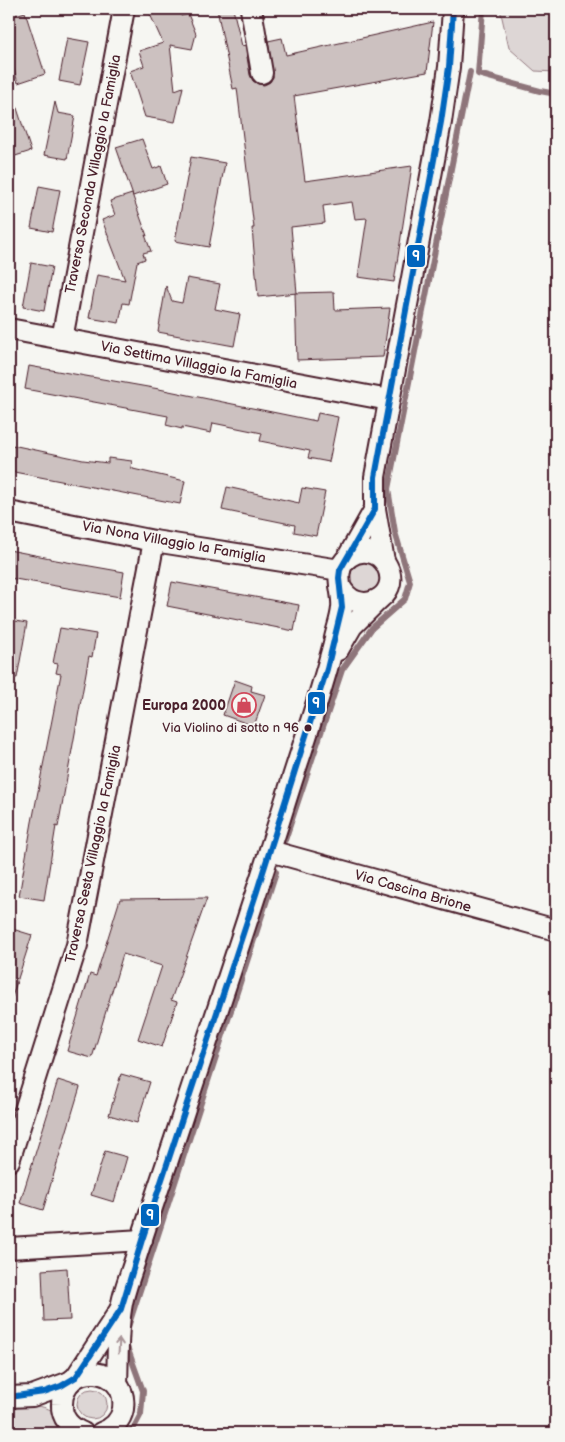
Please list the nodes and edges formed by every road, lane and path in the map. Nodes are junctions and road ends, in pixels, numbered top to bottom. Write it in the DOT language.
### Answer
graph roads {
  1 [pos="124,9"];
  2 [pos="251,9"];
  3 [pos="453,9"];
  4 [pos="262,73"];
  5 [pos="9,329"];
  6 [pos="62,339"];
  7 [pos="388,400"];
  8 [pos="375,508"];
  9 [pos="9,512"];
  10 [pos="154,541"];
  11 [pos="384,560"];
  12 [pos="343,571"];
  13 [pos="380,598"];
  14 [pos="327,669"];
  15 [pos="270,851"];
  16 [pos="556,930"];
  17 [pos="9,1161"];
  18 [pos="142,1240"];
  19 [pos="9,1248"];
  20 [pos="121,1309"];
  21 [pos="73,1379"];
  22 [pos="117,1384"];
  23 [pos="32,1396"];
  24 [pos="9,1397"];
  25 [pos="61,1409"];
  26 [pos="83,1433"];
  27 [pos="101,1433"];
  1 -- 6 [label="street, Traversa Seconda Villaggio la Famiglia"];
  2 -- 4 [label="street"];
  3 -- 7 [label="street"];
  5 -- 6 [label="street, Via Settima Villaggio la Famiglia"];
  6 -- 7 [label="street, Via Settima Villaggio la Famiglia"];
  7 -- 8 [label="street"];
  8 -- 11 [label="street"];
  8 -- 12 [label="street"];
  9 -- 10 [label="street, Via Nona Villaggio la Famiglia"];
  10 -- 12 [label="street, Via Nona Villaggio la Famiglia"];
  10 -- 17 [label="street, Traversa Sesta Villaggio la Famiglia"];
  11 -- 12 [label="street"];
  11 -- 13 [label="street"];
  12 -- 13 [label="street"];
  12 -- 14 [label="street"];
  13 -- 14 [label="street"];
  14 -- 15 [label="street"];
  15 -- 16 [label="street, Via Cascina Brione"];
  15 -- 18 [label="street"];
  18 -- 19 [label="street"];
  18 -- 20 [label="street"];
  20 -- 21 [label="street"];
  22 -- 20 [label="street, one-way"];
  21 -- 22 [label="street"];
  21 -- 23 [label="street"];
  21 -- 25 [label="street"];
  22 -- 27 [label="street"];
  23 -- 24 [label="street"];
  23 -- 25 [label="street"];
  25 -- 26 [label="street"];
}
